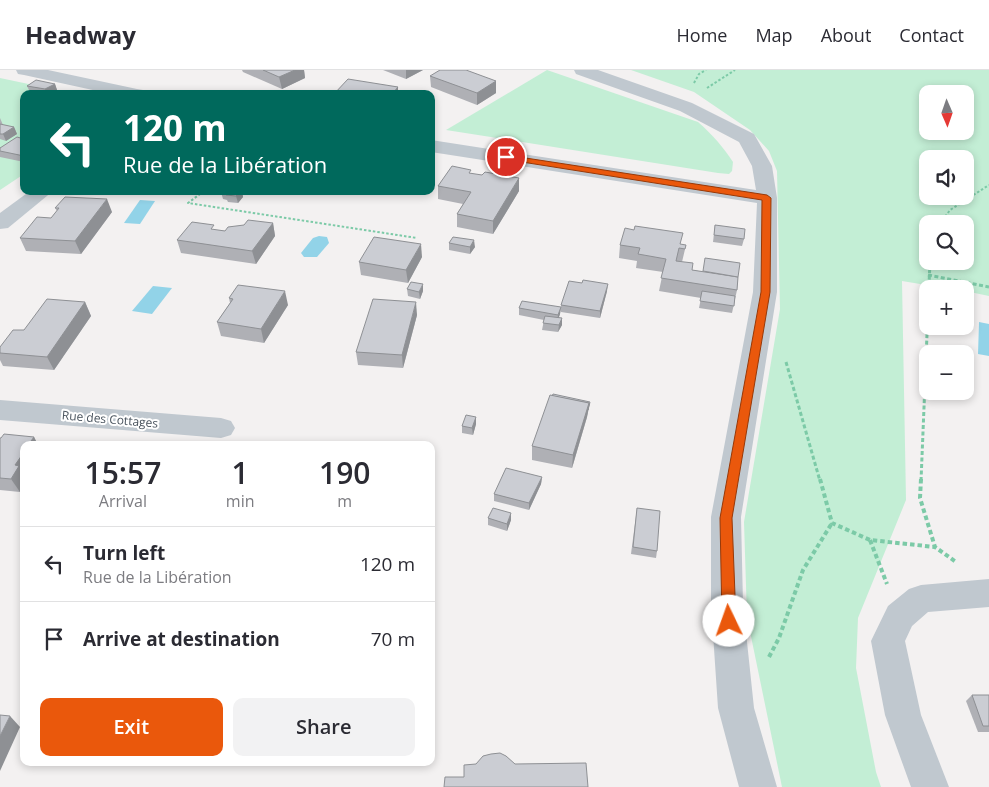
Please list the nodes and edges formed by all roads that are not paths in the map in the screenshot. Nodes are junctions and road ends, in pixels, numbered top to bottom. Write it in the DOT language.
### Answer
graph roads {
  1 [pos="24,70"];
  2 [pos="582,70"];
  3 [pos="119,90"];
  4 [pos="435,147"];
  5 [pos="38,195"];
  6 [pos="767,198"];
  7 [pos="0,223"];
  8 [pos="0,410"];
  9 [pos="221,428"];
  10 [pos="989,593"];
  11 [pos="758,787"];
  12 [pos="930,787"];
  1 -- 3 [label="street"];
  2 -- 6 [label="street"];
  4 -- 6 [label="street"];
  5 -- 7 [label="street"];
  6 -- 11 [label="street"];
  8 -- 9 [label="street, Rue des Cottages"];
  10 -- 12 [label="street"];
}
